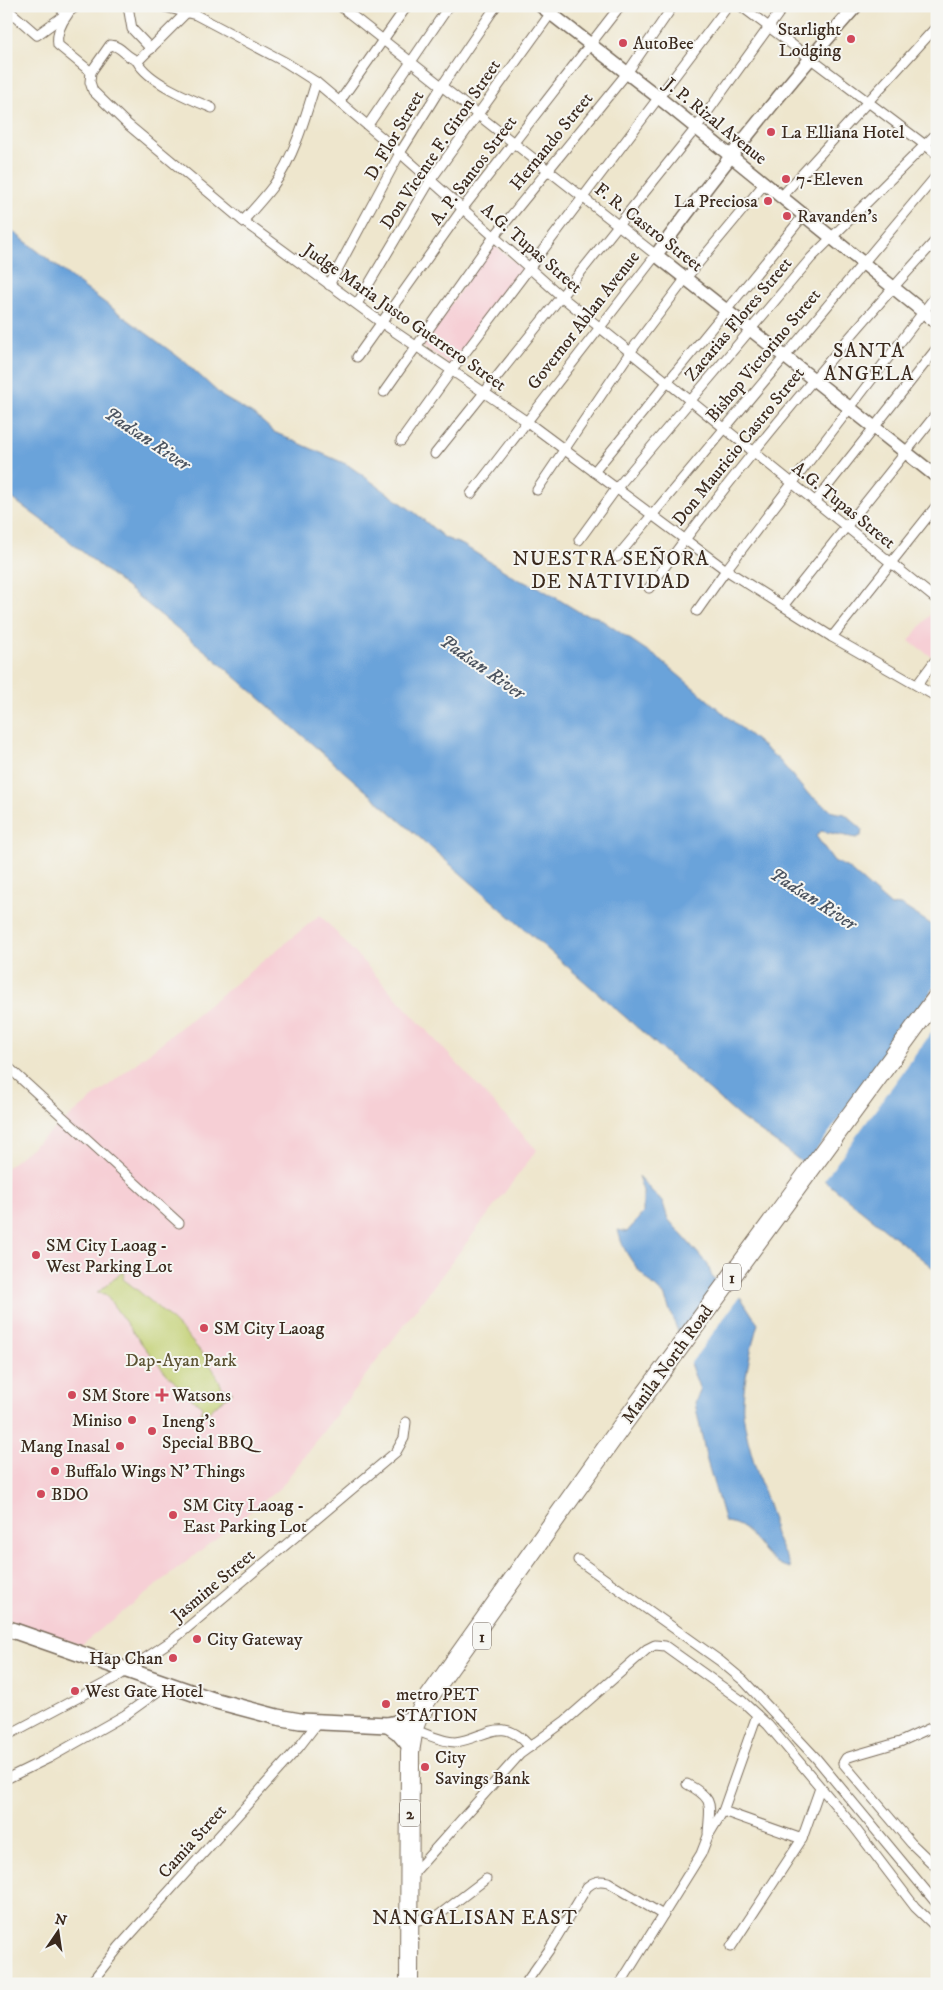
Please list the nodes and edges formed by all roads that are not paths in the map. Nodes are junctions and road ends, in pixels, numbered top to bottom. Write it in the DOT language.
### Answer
graph roads {
  1 [pos="58,6"];
  2 [pos="77,6"];
  3 [pos="128,6"];
  4 [pos="160,6"];
  5 [pos="340,6"];
  6 [pos="408,6"];
  7 [pos="449,6"];
  8 [pos="496,6"];
  9 [pos="620,6"];
  10 [pos="672,6"];
  11 [pos="728,6"];
  12 [pos="741,6"];
  13 [pos="784,6"];
  14 [pos="856,6"];
  15 [pos="6,8"];
  16 [pos="549,9"];
  17 [pos="351,10"];
  18 [pos="188,12"];
  19 [pos="68,14"];
  20 [pos="937,26"];
  21 [pos="769,27"];
  22 [pos="382,40"];
  23 [pos="592,45"];
  24 [pos="151,49"];
  25 [pos="810,58"];
  26 [pos="137,60"];
  27 [pos="412,63"];
  28 [pos="91,72"];
  29 [pos="627,72"];
  30 [pos="316,82"];
  31 [pos="441,87"];
  32 [pos="658,97"];
  33 [pos="340,101"];
  34 [pos="869,102"];
  35 [pos="212,108"];
  36 [pos="477,114"];
  37 [pos="368,125"];
  38 [pos="696,128"];
  39 [pos="937,133"];
  40 [pos="514,142"];
  41 [pos="926,145"];
  42 [pos="400,153"];
  43 [pos="937,154"];
  44 [pos="730,155"];
  45 [pos="547,170"];
  46 [pos="937,175"];
  47 [pos="430,180"];
  48 [pos="765,183"];
  49 [pos="781,197"];
  50 [pos="583,198"];
  51 [pos="463,208"];
  52 [pos="804,214"];
  53 [pos="243,221"];
  54 [pos="617,225"];
  55 [pos="831,237"];
  56 [pos="494,238"];
  57 [pos="937,240"];
  58 [pos="656,255"];
  59 [pos="862,262"];
  60 [pos="529,268"];
  61 [pos="686,278"];
  62 [pos="329,285"];
  63 [pos="893,287"];
  64 [pos="937,294"];
  65 [pos="562,297"];
  66 [pos="357,304"];
  67 [pos="725,309"];
  68 [pos="923,312"];
  69 [pos="382,323"];
  70 [pos="937,323"];
  71 [pos="600,328"];
  72 [pos="752,330"];
  73 [pos="417,347"];
  74 [pos="937,348"];
  75 [pos="631,351"];
  76 [pos="783,356"];
  77 [pos="357,357"];
  78 [pos="452,370"];
  79 [pos="812,379"];
  80 [pos="667,381"];
  81 [pos="384,392"];
  82 [pos="485,393"];
  83 [pos="690,401"];
  84 [pos="850,409"];
  85 [pos="937,413"];
  86 [pos="526,421"];
  87 [pos="874,428"];
  88 [pos="723,429"];
  89 [pos="401,441"];
  90 [pos="564,450"];
  91 [pos="753,452"];
  92 [pos="905,452"];
  93 [pos="435,454"];
  94 [pos="594,472"];
  95 [pos="937,477"];
  96 [pos="792,484"];
  97 [pos="616,489"];
  98 [pos="537,490"];
  99 [pos="471,494"];
  100 [pos="815,502"];
  101 [pos="937,506"];
  102 [pos="651,516"];
  103 [pos="845,527"];
  104 [pos="579,540"];
  105 [pos="684,540"];
  106 [pos="617,557"];
  107 [pos="891,564"];
  108 [pos="726,570"];
  109 [pos="649,588"];
  110 [pos="937,600"];
  111 [pos="783,606"];
  112 [pos="697,611"];
  113 [pos="832,637"];
  114 [pos="937,658"];
  115 [pos="917,685"];
  116 [pos="937,697"];
  117 [pos="937,997"];
  118 [pos="937,1015"];
  119 [pos="6,1065"];
  120 [pos="179,1222"];
  121 [pos="406,1422"];
  122 [pos="532,1560"];
  123 [pos="578,1560"];
  124 [pos="6,1628"];
  125 [pos="129,1670"];
  126 [pos="168,1684"];
  127 [pos="425,1707"];
  128 [pos="757,1715"];
  129 [pos="319,1721"];
  130 [pos="346,1722"];
  131 [pos="389,1723"];
  132 [pos="937,1725"];
  133 [pos="6,1736"];
  134 [pos="414,1744"];
  135 [pos="530,1746"];
  136 [pos="6,1779"];
  137 [pos="687,1784"];
  138 [pos="820,1788"];
  139 [pos="723,1811"];
  140 [pos="708,1836"];
  141 [pos="802,1839"];
  142 [pos="937,1868"];
  143 [pos="486,1879"];
  144 [pos="408,1881"];
  145 [pos="937,1904"];
  146 [pos="663,1915"];
  147 [pos="409,1921"];
  148 [pos="937,1928"];
  149 [pos="731,1946"];
  150 [pos="90,1984"];
  151 [pos="409,1984"];
  152 [pos="525,1984"];
  153 [pos="620,1984"];
  1 -- 19 [label="street"];
  2 -- 19 [label="street"];
  3 -- 24 [label="street"];
  4 -- 18 [label="street, A.G. Tupas Street"];
  5 -- 17 [label="street, F. R. Castro Street"];
  6 -- 22 [label="street"];
  7 -- 27 [label="street"];
  8 -- 31 [label="street, D. Flor Street"];
  9 -- 23 [label="street, A. P. Santos Street"];
  10 -- 29 [label="street, Hernando Street"];
  11 -- 32 [label="street"];
  12 -- 21 [label="street"];
  13 -- 21 [label="street"];
  14 -- 25 [label="main road, Governor Ablan Avenue"];
  15 -- 19 [label="street"];
  16 -- 23 [label="main road, J. P. Rizal Avenue"];
  16 -- 36 [label="street, Don Vicente F. Giron Street"];
  17 -- 22 [label="street, F. R. Castro Street"];
  18 -- 24 [label="street"];
  18 -- 30 [label="street, A.G. Tupas Street"];
  19 -- 28 [label="street"];
  20 -- 34 [label="street"];
  21 -- 25 [label="street"];
  21 -- 38 [label="street"];
  22 -- 27 [label="street, F. R. Castro Street"];
  22 -- 33 [label="street"];
  23 -- 29 [label="main road, J. P. Rizal Avenue"];
  23 -- 40 [label="street, A. P. Santos Street"];
  24 -- 26 [label="street"];
  25 -- 34 [label="street"];
  25 -- 44 [label="main road, Governor Ablan Avenue"];
  26 -- 28 [label="street"];
  26 -- 35 [label="street"];
  27 -- 31 [label="street, F. R. Castro Street"];
  27 -- 37 [label="street"];
  28 -- 53 [label="street, Judge Maria Justo Guerrero Street"];
  29 -- 32 [label="main road, J. P. Rizal Avenue"];
  29 -- 45 [label="street, Hernando Street"];
  30 -- 33 [label="street, A.G. Tupas Street"];
  30 -- 53 [label="street"];
  31 -- 36 [label="street, F. R. Castro Street"];
  31 -- 42 [label="street, D. Flor Street"];
  32 -- 38 [label="main road, J. P. Rizal Avenue"];
  32 -- 50 [label="street"];
  33 -- 37 [label="street, A.G. Tupas Street"];
  34 -- 41 [label="street"];
  34 -- 49 [label="street"];
  36 -- 40 [label="street, F. R. Castro Street"];
  36 -- 47 [label="street, Don Vicente F. Giron Street"];
  37 -- 42 [label="street, A.G. Tupas Street"];
  38 -- 44 [label="main road, J. P. Rizal Avenue"];
  38 -- 54 [label="street"];
  39 -- 41 [label="street, Zacarias Flores Street"];
  40 -- 45 [label="street, F. R. Castro Street"];
  40 -- 51 [label="street, A. P. Santos Street"];
  41 -- 43 [label="street"];
  41 -- 55 [label="street, Zacarias Flores Street"];
  42 -- 47 [label="street, A.G. Tupas Street"];
  42 -- 62 [label="street, D. Flor Street"];
  44 -- 48 [label="main road, J. P. Rizal Avenue"];
  44 -- 58 [label="main road, Governor Ablan Avenue"];
  45 -- 50 [label="street, F. R. Castro Street"];
  45 -- 56 [label="street, Hernando Street"];
  46 -- 59 [label="street, Bishop Victorino Street"];
  47 -- 51 [label="street, A.G. Tupas Street"];
  47 -- 66 [label="street, Don Vicente F. Giron Street"];
  48 -- 49 [label="main road, J. P. Rizal Avenue"];
  48 -- 61 [label="street"];
  49 -- 52 [label="main road, J. P. Rizal Avenue"];
  50 -- 54 [label="street, F. R. Castro Street"];
  50 -- 60 [label="street"];
  51 -- 56 [label="street, A.G. Tupas Street"];
  51 -- 69 [label="street, A. P. Santos Street"];
  52 -- 55 [label="main road, J. P. Rizal Avenue"];
  52 -- 67 [label="street"];
  53 -- 62 [label="street, Judge Maria Justo Guerrero Street"];
  54 -- 58 [label="street, F. R. Castro Street"];
  54 -- 65 [label="street"];
  55 -- 59 [label="main road, J. P. Rizal Avenue"];
  55 -- 72 [label="street, Zacarias Flores Street"];
  56 -- 60 [label="street, A.G. Tupas Street"];
  56 -- 73 [label="street, Hernando Street"];
  57 -- 63 [label="street, Don Mauricio Castro Street"];
  58 -- 61 [label="main road, F. R. Castro Street"];
  58 -- 71 [label="street, Governor Ablan Avenue"];
  59 -- 63 [label="main road, J. P. Rizal Avenue"];
  59 -- 76 [label="street, Bishop Victorino Street"];
  60 -- 65 [label="street, A.G. Tupas Street"];
  60 -- 78 [label="street"];
  61 -- 67 [label="main road, F. R. Castro Street"];
  61 -- 75 [label="street"];
  62 -- 66 [label="street, Judge Maria Justo Guerrero Street"];
  63 -- 68 [label="main road, J. P. Rizal Avenue"];
  63 -- 79 [label="street, Don Mauricio Castro Street"];
  64 -- 68 [label="street"];
  65 -- 71 [label="street, A.G. Tupas Street"];
  65 -- 82 [label="street"];
  66 -- 69 [label="street, Judge Maria Justo Guerrero Street"];
  67 -- 72 [label="main road, F. R. Castro Street"];
  67 -- 80 [label="street"];
  68 -- 70 [label="main road, J. P. Rizal Avenue"];
  68 -- 84 [label="street"];
  69 -- 73 [label="street, Judge Maria Justo Guerrero Street"];
  69 -- 77 [label="street, A. P. Santos Street"];
  71 -- 75 [label="street, A.G. Tupas Street"];
  71 -- 86 [label="street, Governor Ablan Avenue"];
  72 -- 76 [label="main road, F. R. Castro Street"];
  72 -- 83 [label="street, Zacarias Flores Street"];
  73 -- 78 [label="street, Judge Maria Justo Guerrero Street"];
  73 -- 81 [label="street, Hernando Street"];
  74 -- 87 [label="street"];
  75 -- 80 [label="street, A.G. Tupas Street"];
  75 -- 90 [label="street"];
  76 -- 79 [label="main road, F. R. Castro Street"];
  76 -- 88 [label="street, Bishop Victorino Street"];
  78 -- 82 [label="street, Judge Maria Justo Guerrero Street"];
  78 -- 89 [label="street"];
  79 -- 84 [label="main road, F. R. Castro Street"];
  79 -- 91 [label="street, Don Mauricio Castro Street"];
  80 -- 83 [label="street, A.G. Tupas Street"];
  80 -- 94 [label="street"];
  82 -- 86 [label="street, Judge Maria Justo Guerrero Street"];
  82 -- 93 [label="street"];
  83 -- 88 [label="street, A.G. Tupas Street"];
  83 -- 97 [label="street, Zacarias Flores Street"];
  84 -- 87 [label="main road, F. R. Castro Street"];
  84 -- 96 [label="street"];
  85 -- 92 [label="street"];
  86 -- 90 [label="street, Judge Maria Justo Guerrero Street"];
  86 -- 99 [label="street, Governor Ablan Avenue"];
  87 -- 92 [label="main road, F. R. Castro Street"];
  87 -- 100 [label="street"];
  88 -- 91 [label="street, A.G. Tupas Street"];
  88 -- 102 [label="street, Bishop Victorino Street"];
  90 -- 94 [label="street, Judge Maria Justo Guerrero Street"];
  90 -- 98 [label="street"];
  91 -- 96 [label="street, A.G. Tupas Street"];
  91 -- 105 [label="street, Don Mauricio Castro Street"];
  92 -- 95 [label="main road, F. R. Castro Street"];
  92 -- 103 [label="street"];
  94 -- 97 [label="street, Judge Maria Justo Guerrero Street"];
  96 -- 100 [label="street, A.G. Tupas Street"];
  96 -- 108 [label="street"];
  97 -- 102 [label="street, Judge Maria Justo Guerrero Street"];
  97 -- 104 [label="street, Zacarias Flores Street"];
  100 -- 103 [label="street, A.G. Tupas Street"];
  101 -- 107 [label="street"];
  102 -- 105 [label="street, Judge Maria Justo Guerrero Street"];
  102 -- 106 [label="street, Bishop Victorino Street"];
  103 -- 107 [label="street, A.G. Tupas Street"];
  103 -- 111 [label="street"];
  105 -- 108 [label="street, Judge Maria Justo Guerrero Street"];
  105 -- 109 [label="street, Don Mauricio Castro Street"];
  107 -- 110 [label="street, A.G. Tupas Street"];
  107 -- 113 [label="street"];
  108 -- 111 [label="street, Judge Maria Justo Guerrero Street"];
  108 -- 112 [label="street"];
  111 -- 113 [label="street, Judge Maria Justo Guerrero Street"];
  113 -- 115 [label="street, Judge Maria Justo Guerrero Street"];
  114 -- 115 [label="street"];
  115 -- 116 [label="street, Judge Maria Justo Guerrero Street"];
  117 -- 122 [label="highway, Manila North Road / 1"];
  118 -- 122 [label="highway, Manila North Road / 1"];
  119 -- 120 [label="street"];
  121 -- 125 [label="street, Jasmine Street"];
  122 -- 127 [label="highway, Manila North Road / 1"];
  123 -- 145 [label="street"];
  124 -- 125 [label="main road"];
  125 -- 126 [label="main road"];
  125 -- 133 [label="street, Jasmine Street"];
  126 -- 129 [label="main road"];
  126 -- 136 [label="street"];
  127 -- 131 [label="main road"];
  127 -- 134 [label="highway, Manila North Road / 2"];
  128 -- 135 [label="street"];
  128 -- 138 [label="street"];
  128 -- 139 [label="street"];
  129 -- 130 [label="main road"];
  129 -- 150 [label="street, Camia Street"];
  130 -- 131 [label="main road"];
  130 -- 131 [label="main road"];
  131 -- 134 [label="main road"];
  132 -- 142 [label="street"];
  134 -- 135 [label="street"];
  134 -- 144 [label="highway, Manila North Road / 2"];
  135 -- 144 [label="street"];
  137 -- 140 [label="street"];
  138 -- 141 [label="street"];
  138 -- 148 [label="street"];
  139 -- 140 [label="street"];
  139 -- 141 [label="street"];
  140 -- 146 [label="street"];
  141 -- 149 [label="street"];
  143 -- 147 [label="street"];
  144 -- 147 [label="highway, Manila North Road / 2"];
  146 -- 152 [label="street"];
  146 -- 153 [label="street"];
  147 -- 151 [label="highway, Manila North Road / 2"];
}
